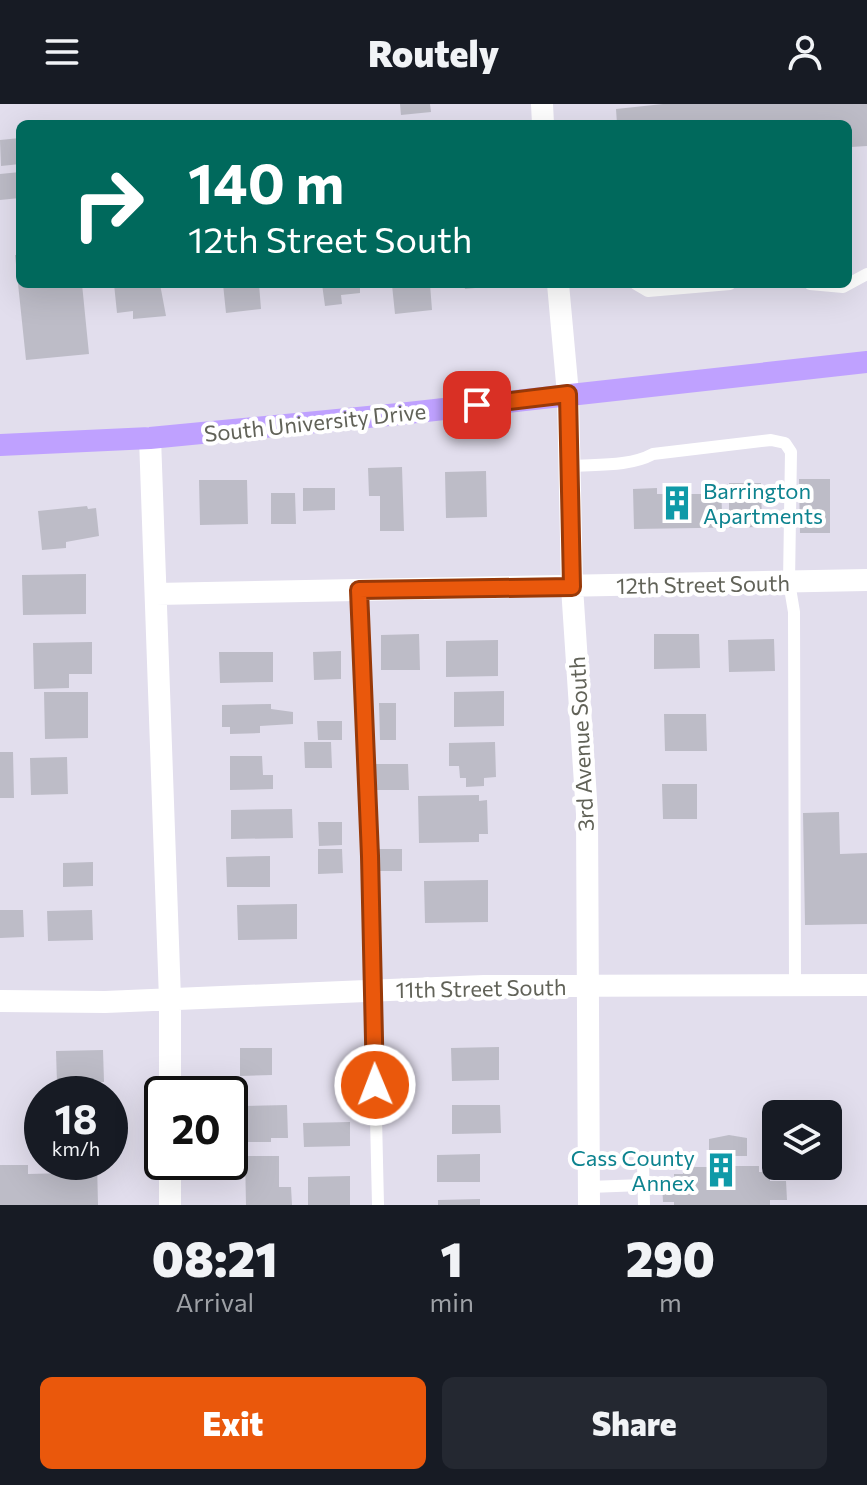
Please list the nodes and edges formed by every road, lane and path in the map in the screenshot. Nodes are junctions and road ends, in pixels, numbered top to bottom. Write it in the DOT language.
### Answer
graph roads {
  1 [pos="558,288"];
  2 [pos="643,288"];
  3 [pos="683,288"];
  4 [pos="867,362"];
  5 [pos="568,394"];
  6 [pos="150,438"];
  7 [pos="0,445"];
  8 [pos="570,466"];
  9 [pos="867,580"];
  10 [pos="789,582"];
  11 [pos="572,587"];
  12 [pos="359,590"];
  13 [pos="156,594"];
  14 [pos="588,985"];
  15 [pos="795,985"];
  16 [pos="867,985"];
  17 [pos="373,990"];
  18 [pos="170,999"];
  19 [pos="0,1001"];
  20 [pos="170,1076"];
  21 [pos="643,1162"];
  22 [pos="170,1180"];
  23 [pos="643,1185"];
  24 [pos="589,1196"];
  25 [pos="170,1205"];
  26 [pos="378,1205"];
  27 [pos="644,1205"];
  1 -- 5 [label="street, 3rd Avenue South"];
  2 -- 3 [label="lane"];
  4 -- 5 [label="main road, South University Drive"];
  5 -- 6 [label="main road, South University Drive"];
  5 -- 8 [label="street, 3rd Avenue South"];
  6 -- 7 [label="main road, South University Drive"];
  6 -- 13 [label="street"];
  8 -- 10 [label="lane"];
  8 -- 11 [label="street, 3rd Avenue South"];
  9 -- 10 [label="street, 12th Street South"];
  10 -- 11 [label="street, 12th Street South"];
  10 -- 15 [label="lane"];
  11 -- 12 [label="street, 12th Street South"];
  11 -- 14 [label="street, 3rd Avenue South"];
  12 -- 13 [label="street, 12th Street South"];
  12 -- 17 [label="lane"];
  13 -- 18 [label="street"];
  14 -- 15 [label="street, 11th Street South"];
  14 -- 17 [label="street, 11th Street South"];
  14 -- 24 [label="street, 3rd Avenue South"];
  15 -- 16 [label="street, 11th Street South"];
  17 -- 18 [label="street, 11th Street South"];
  17 -- 26 [label="lane"];
  18 -- 19 [label="street, 11th Street South"];
  18 -- 20 [label="street"];
  21 -- 23 [label="lane"];
  22 -- 25 [label="street"];
  23 -- 24 [label="lane"];
  23 -- 27 [label="lane"];
}
